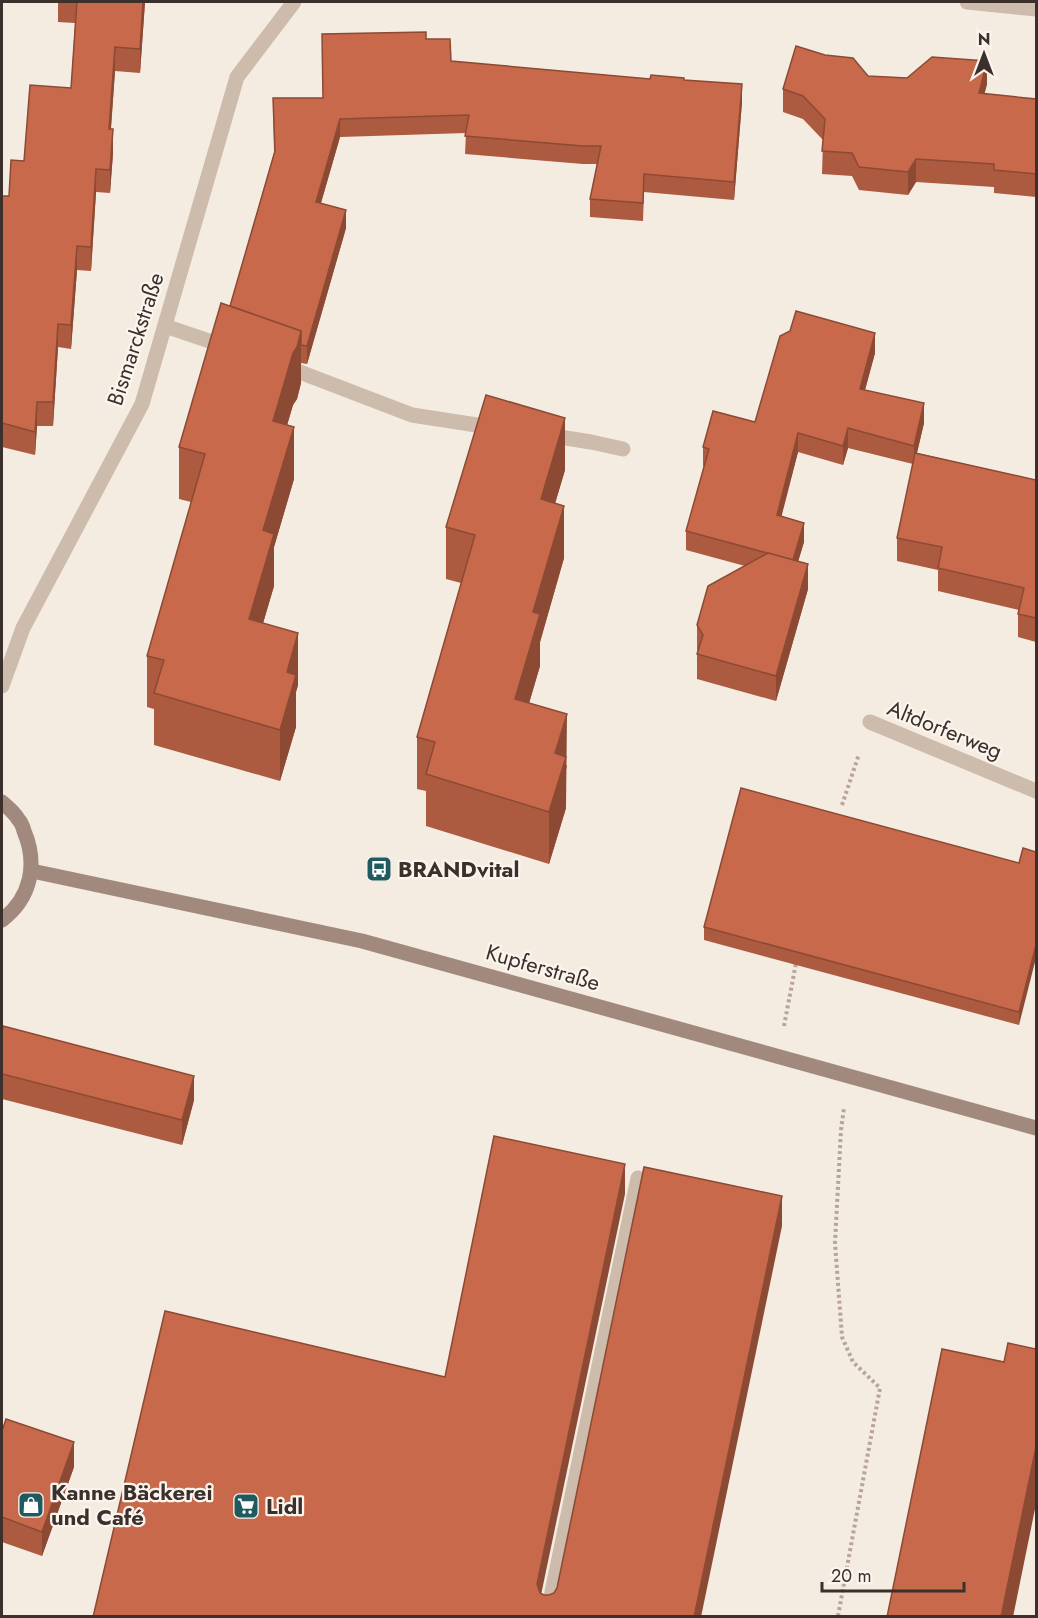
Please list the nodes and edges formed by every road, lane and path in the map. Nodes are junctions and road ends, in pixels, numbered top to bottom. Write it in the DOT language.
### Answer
graph roads {
  1 [pos="294,2"];
  2 [pos="967,2"];
  3 [pos="1036,9"];
  4 [pos="165,326"];
  5 [pos="242,352"];
  6 [pos="275,363"];
  7 [pos="509,430"];
  8 [pos="532,433"];
  9 [pos="623,449"];
  10 [pos="2,686"];
  11 [pos="870,722"];
  12 [pos="1036,791"];
  13 [pos="2,802"];
  14 [pos="842,805"];
  15 [pos="32,871"];
  16 [pos="2,920"];
  17 [pos="789,956"];
  18 [pos="792,989"];
  19 [pos="848,1076"];
  20 [pos="1036,1128"];
  21 [pos="638,1178"];
  22 [pos="547,1617"];
  23 [pos="838,1617"];
  1 -- 4 [label="street, Bismarckstraße"];
  2 -- 3 [label="street"];
  4 -- 5 [label="street"];
  4 -- 10 [label="street, Bismarckstraße"];
  6 -- 7 [label="street"];
  8 -- 9 [label="street"];
  11 -- 12 [label="street, Altdorferweg"];
  11 -- 14 [label="path"];
  13 -- 15 [label="street"];
  15 -- 16 [label="street"];
  15 -- 19 [label="street, Kupferstraße"];
  17 -- 18 [label="path"];
  19 -- 20 [label="street, Kupferstraße"];
  19 -- 23 [label="path"];
  21 -- 22 [label="street"];
}
